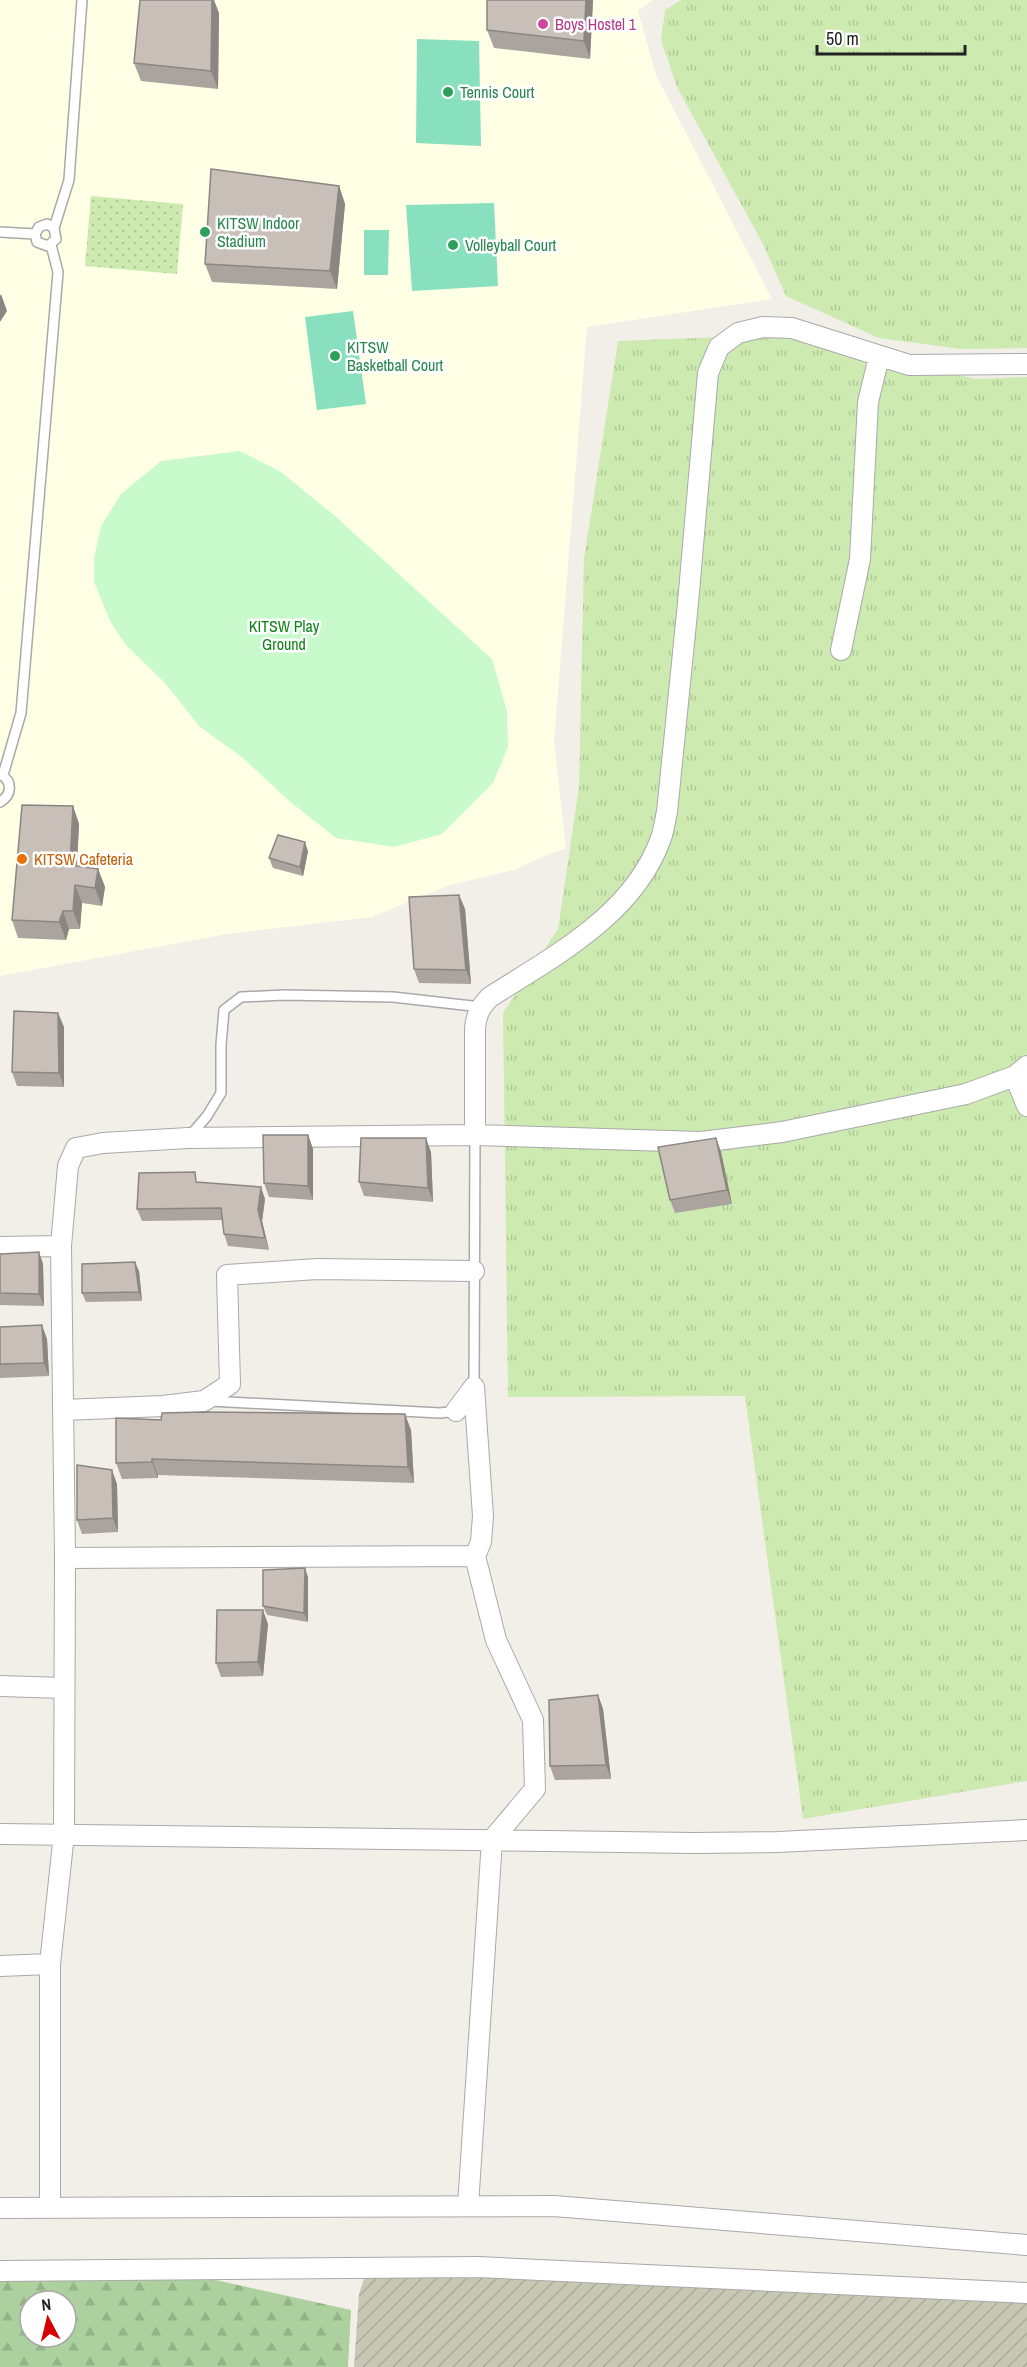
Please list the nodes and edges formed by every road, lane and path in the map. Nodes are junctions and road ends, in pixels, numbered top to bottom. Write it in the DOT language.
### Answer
graph roads {
  1 [pos="82,0"];
  2 [pos="54,228"];
  3 [pos="0,232"];
  4 [pos="35,234"];
  5 [pos="51,245"];
  6 [pos="879,357"];
  7 [pos="1027,364"];
  8 [pos="841,650"];
  9 [pos="1,775"];
  10 [pos="0,802"];
  11 [pos="481,1007"];
  12 [pos="1021,1071"];
  13 [pos="1027,1106"];
  14 [pos="475,1135"];
  15 [pos="188,1138"];
  16 [pos="61,1246"];
  17 [pos="0,1247"];
  18 [pos="474,1270"];
  19 [pos="474,1388"];
  20 [pos="204,1401"];
  21 [pos="63,1410"];
  22 [pos="456,1411"];
  23 [pos="475,1557"];
  24 [pos="65,1558"];
  25 [pos="0,1686"];
  26 [pos="64,1688"];
  27 [pos="1027,1830"];
  28 [pos="0,1834"];
  29 [pos="64,1834"];
  30 [pos="492,1840"];
  31 [pos="50,1964"];
  32 [pos="0,1966"];
  33 [pos="468,2206"];
  34 [pos="0,2208"];
  35 [pos="50,2208"];
  36 [pos="1027,2245"];
  37 [pos="0,2271"];
  38 [pos="1027,2294"];
  1 -- 2 [label="lane"];
  2 -- 4 [label="lane"];
  2 -- 5 [label="lane"];
  3 -- 4 [label="lane"];
  4 -- 5 [label="lane"];
  5 -- 9 [label="lane"];
  6 -- 7 [label="street"];
  6 -- 8 [label="street"];
  6 -- 11 [label="street"];
  9 -- 10 [label="lane"];
  11 -- 14 [label="street"];
  11 -- 15 [label="lane"];
  12 -- 13 [label="street"];
  12 -- 14 [label="street"];
  14 -- 15 [label="street"];
  14 -- 18 [label="lane"];
  15 -- 16 [label="street"];
  16 -- 17 [label="street"];
  16 -- 21 [label="street"];
  18 -- 19 [label="lane"];
  18 -- 20 [label="street"];
  19 -- 22 [label="street"];
  19 -- 23 [label="street"];
  20 -- 21 [label="street"];
  20 -- 22 [label="lane"];
  21 -- 24 [label="street"];
  23 -- 24 [label="street"];
  23 -- 30 [label="street"];
  24 -- 26 [label="street"];
  25 -- 26 [label="street"];
  26 -- 29 [label="street"];
  27 -- 30 [label="street"];
  28 -- 29 [label="street"];
  29 -- 30 [label="street"];
  29 -- 31 [label="street"];
  30 -- 33 [label="street"];
  31 -- 32 [label="street"];
  31 -- 35 [label="street"];
  33 -- 35 [label="street"];
  33 -- 36 [label="street"];
  34 -- 35 [label="street"];
  37 -- 38 [label="street"];
}
